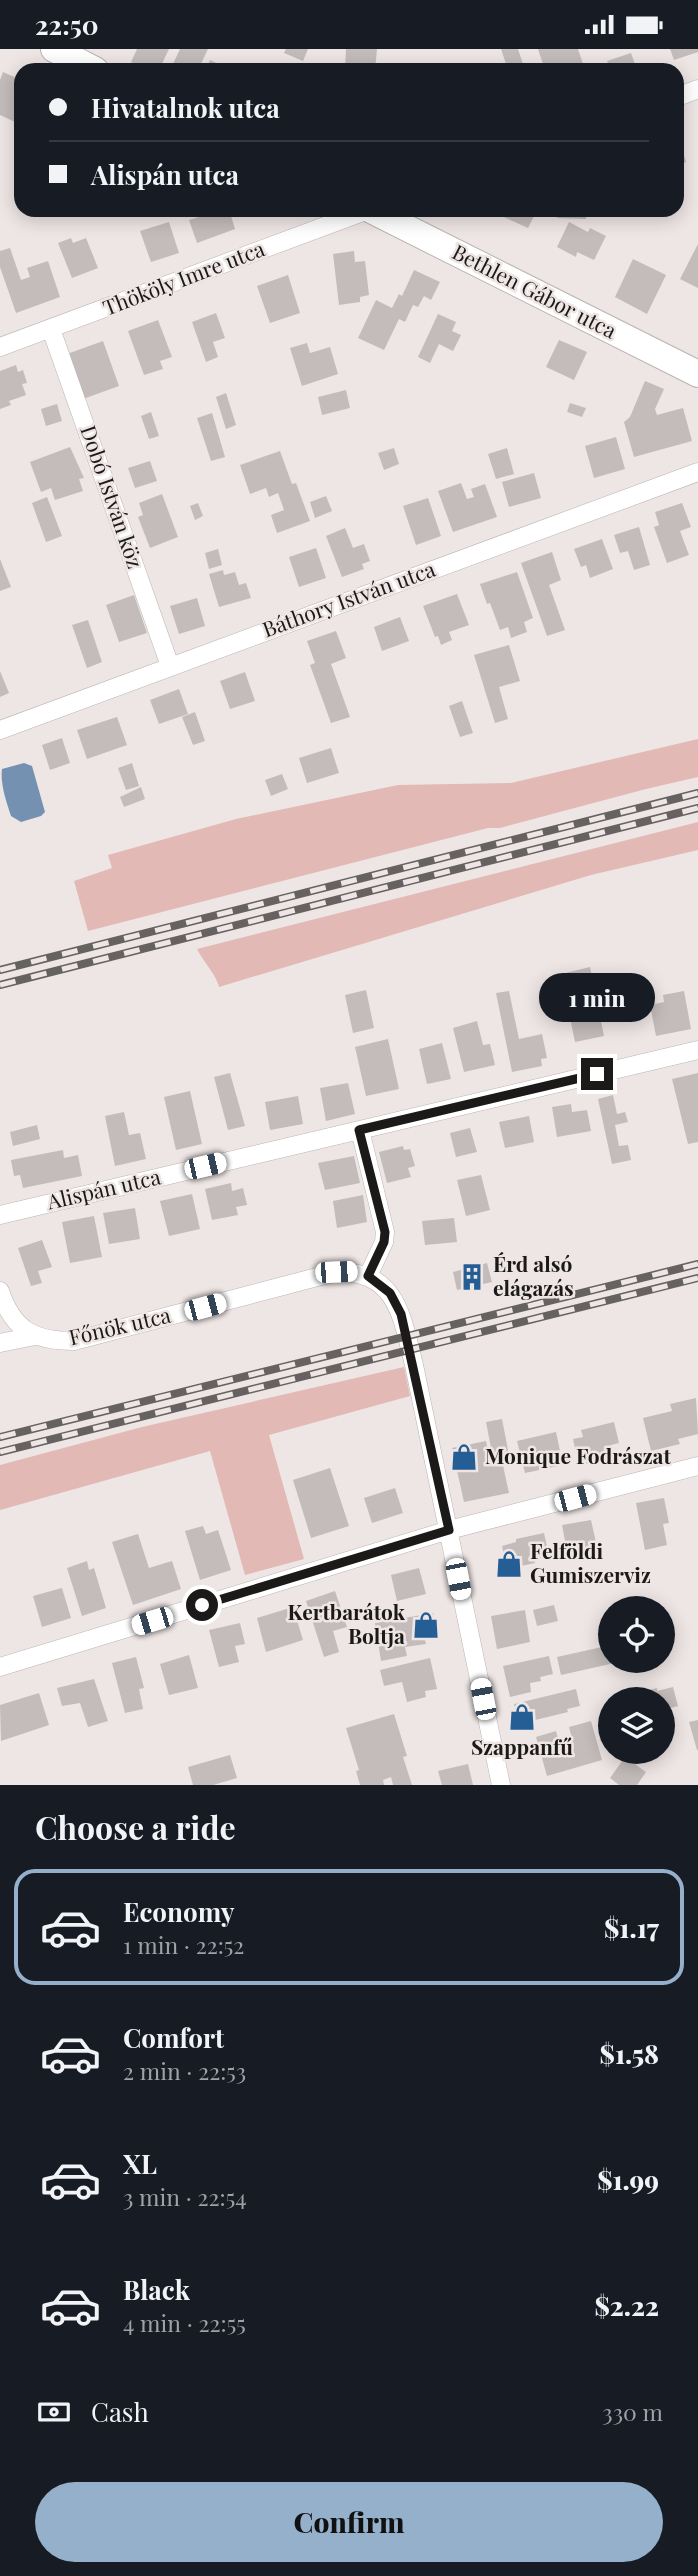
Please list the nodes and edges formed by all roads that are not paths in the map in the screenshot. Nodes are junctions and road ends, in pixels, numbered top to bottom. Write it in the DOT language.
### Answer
graph roads {
  1 [pos="54,49"];
  2 [pos="81,63"];
  3 [pos="350,217"];
  4 [pos="383,217"];
  5 [pos="51,329"];
  6 [pos="0,347"];
  7 [pos="698,374"];
  8 [pos="698,472"];
  9 [pos="170,666"];
  10 [pos="0,730"];
  11 [pos="698,1050"];
  12 [pos="359,1130"];
  13 [pos="0,1215"];
  14 [pos="368,1276"];
  15 [pos="0,1291"];
  16 [pos="35,1336"];
  17 [pos="0,1343"];
  18 [pos="698,1466"];
  19 [pos="449,1530"];
  20 [pos="0,1667"];
  21 [pos="496,1764"];
  22 [pos="495,1785"];
  23 [pos="501,1785"];
  1 -- 2 [label="street"];
  3 -- 5 [label="street, Thököly Imre utca"];
  4 -- 7 [label="street, Bethlen Gábor utca"];
  5 -- 6 [label="street, Thököly Imre utca"];
  5 -- 9 [label="street, Dobó István köz"];
  8 -- 9 [label="street, Báthory István utca"];
  9 -- 10 [label="street, Báthory István utca"];
  11 -- 12 [label="street, Alispán utca"];
  12 -- 13 [label="street, Alispán utca"];
  12 -- 14 [label="street"];
  14 -- 16 [label="street, Főnök utca"];
  14 -- 19 [label="street"];
  15 -- 16 [label="street"];
  16 -- 17 [label="street, Főnök utca"];
  18 -- 19 [label="street"];
  19 -- 20 [label="street"];
  19 -- 21 [label="street"];
  21 -- 22 [label="street"];
  21 -- 23 [label="street"];
}
